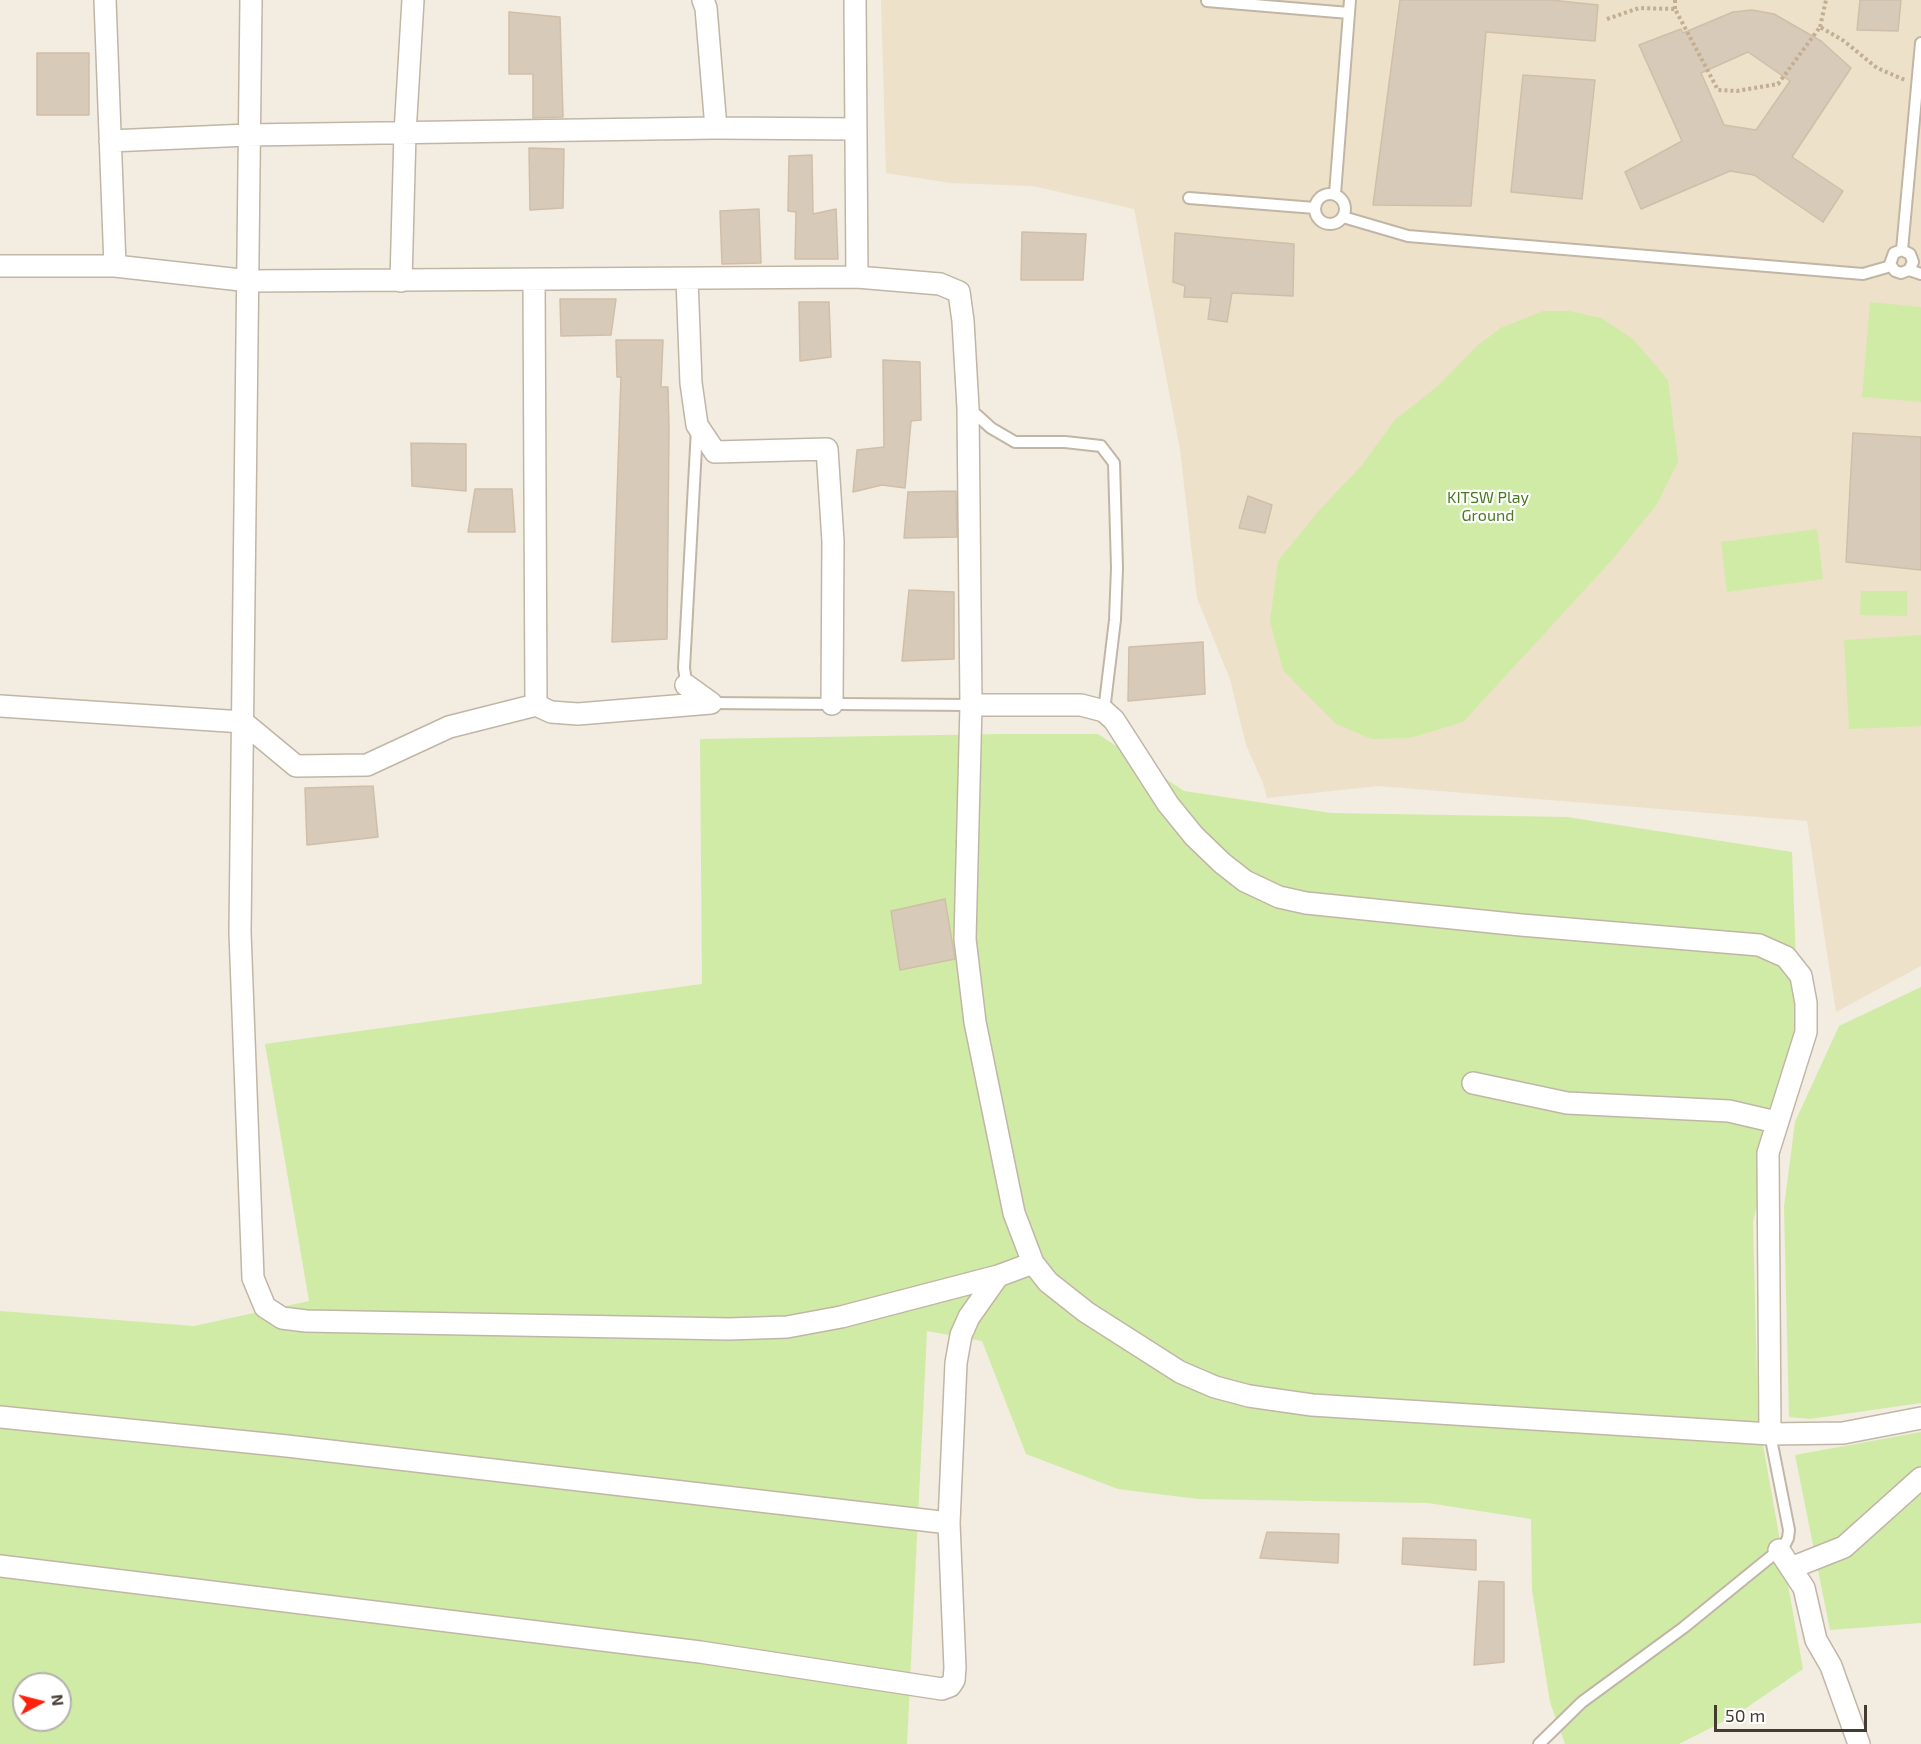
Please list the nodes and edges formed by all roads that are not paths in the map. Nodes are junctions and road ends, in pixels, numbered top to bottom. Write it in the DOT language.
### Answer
graph roads {
  1 [pos="105,0"];
  2 [pos="251,0"];
  3 [pos="413,0"];
  4 [pos="703,0"];
  5 [pos="855,0"];
  6 [pos="1350,0"];
  7 [pos="1207,1"];
  8 [pos="1349,13"];
  9 [pos="1921,43"];
  10 [pos="716,128"];
  11 [pos="856,129"];
  12 [pos="405,132"];
  13 [pos="248,135"];
  14 [pos="110,141"];
  15 [pos="1335,194"];
  16 [pos="1189,198"];
  17 [pos="1315,208"];
  18 [pos="1343,217"];
  19 [pos="1902,250"];
  20 [pos="0,266"];
  21 [pos="115,266"];
  22 [pos="1892,266"];
  23 [pos="1909,270"];
  24 [pos="1921,274"];
  25 [pos="856,277"];
  26 [pos="687,279"];
  27 [pos="250,280"];
  28 [pos="400,281"];
  29 [pos="534,281"];
  30 [pos="968,408"];
  31 [pos="697,425"];
  32 [pos="686,686"];
  33 [pos="711,703"];
  34 [pos="832,704"];
  35 [pos="536,705"];
  36 [pos="971,705"];
  37 [pos="0,706"];
  38 [pos="1104,711"];
  39 [pos="243,722"];
  40 [pos="1473,1083"];
  41 [pos="1776,1122"];
  42 [pos="1033,1263"];
  43 [pos="998,1276"];
  44 [pos="0,1417"];
  45 [pos="1921,1418"];
  46 [pos="1770,1434"];
  47 [pos="1921,1478"];
  48 [pos="949,1523"];
  49 [pos="1785,1559"];
  50 [pos="0,1566"];
  51 [pos="1539,1744"];
  52 [pos="1859,1744"];
  1 -- 14 [label="street"];
  2 -- 13 [label="street"];
  3 -- 12 [label="street"];
  4 -- 10 [label="street"];
  5 -- 11 [label="street"];
  6 -- 8 [label="lane"];
  7 -- 8 [label="lane"];
  8 -- 15 [label="lane"];
  9 -- 19 [label="lane"];
  10 -- 11 [label="street"];
  10 -- 12 [label="street"];
  11 -- 25 [label="street"];
  12 -- 13 [label="street"];
  12 -- 28 [label="street"];
  13 -- 14 [label="street"];
  13 -- 27 [label="street"];
  14 -- 21 [label="street"];
  15 -- 17 [label="lane"];
  15 -- 18 [label="lane"];
  16 -- 17 [label="lane"];
  17 -- 18 [label="lane"];
  18 -- 22 [label="lane"];
  19 -- 22 [label="lane"];
  19 -- 23 [label="lane"];
  20 -- 21 [label="street"];
  21 -- 27 [label="street"];
  22 -- 23 [label="lane"];
  23 -- 24 [label="lane"];
  25 -- 26 [label="street"];
  25 -- 30 [label="street"];
  26 -- 29 [label="street"];
  26 -- 31 [label="street"];
  27 -- 28 [label="street"];
  27 -- 39 [label="street"];
  28 -- 29 [label="street"];
  29 -- 35 [label="street"];
  30 -- 36 [label="street"];
  30 -- 38 [label="lane"];
  31 -- 32 [label="lane"];
  31 -- 34 [label="street"];
  32 -- 33 [label="street"];
  33 -- 34 [label="lane"];
  33 -- 35 [label="street"];
  34 -- 36 [label="lane"];
  35 -- 39 [label="street"];
  36 -- 38 [label="street"];
  36 -- 42 [label="street"];
  37 -- 39 [label="street"];
  38 -- 41 [label="street"];
  39 -- 43 [label="street"];
  40 -- 41 [label="street"];
  41 -- 46 [label="street"];
  42 -- 43 [label="street"];
  42 -- 46 [label="street"];
  43 -- 48 [label="street"];
  44 -- 48 [label="street"];
  45 -- 46 [label="street"];
  46 -- 49 [label="lane"];
  47 -- 49 [label="street"];
  48 -- 50 [label="street"];
  49 -- 51 [label="lane"];
  49 -- 52 [label="street"];
}
